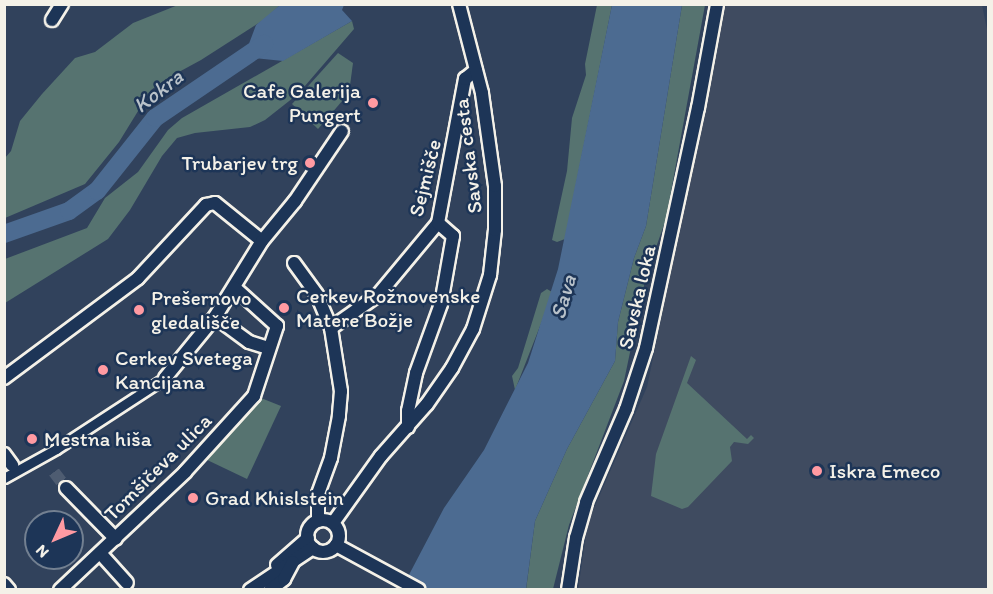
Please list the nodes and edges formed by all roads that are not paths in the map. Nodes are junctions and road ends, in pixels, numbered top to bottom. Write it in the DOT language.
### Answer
graph roads {
  1 [pos="62,4"];
  2 [pos="459,4"];
  3 [pos="717,4"];
  4 [pos="52,20"];
  5 [pos="476,70"];
  6 [pos="342,131"];
  7 [pos="438,223"];
  8 [pos="262,241"];
  9 [pos="294,263"];
  10 [pos="235,288"];
  11 [pos="215,317"];
  12 [pos="331,328"];
  13 [pos="269,348"];
  14 [pos="168,375"];
  15 [pos="4,378"];
  16 [pos="408,427"];
  17 [pos="4,454"];
  18 [pos="14,468"];
  19 [pos="4,478"];
  20 [pos="66,488"];
  21 [pos="318,521"];
  22 [pos="333,523"];
  23 [pos="116,538"];
  24 [pos="311,543"];
  25 [pos="336,545"];
  26 [pos="100,554"];
  27 [pos="127,583"];
  28 [pos="4,584"];
  29 [pos="266,585"];
  30 [pos="9,590"];
  31 [pos="60,590"];
  32 [pos="250,590"];
  33 [pos="419,590"];
  34 [pos="568,590"];
  1 -- 4 [label="street"];
  2 -- 5 [label="street, Savska cesta"];
  3 -- 34 [label="street, Savska loka"];
  5 -- 7 [label="street, Sejmišče"];
  5 -- 16 [label="street, Savska cesta"];
  6 -- 8 [label="street"];
  7 -- 12 [label="street, Sejmišče"];
  7 -- 16 [label="street, Savska cesta"];
  8 -- 10 [label="street"];
  8 -- 15 [label="street"];
  9 -- 12 [label="street"];
  10 -- 11 [label="street"];
  10 -- 13 [label="street, Tomšičeva ulica"];
  11 -- 13 [label="street"];
  11 -- 14 [label="street"];
  12 -- 21 [label="street"];
  13 -- 23 [label="street, Tomšičeva ulica"];
  14 -- 18 [label="street"];
  16 -- 22 [label="street, Savska cesta"];
  17 -- 18 [label="street"];
  18 -- 19 [label="street"];
  20 -- 23 [label="street"];
  21 -- 22 [label="street"];
  21 -- 24 [label="street"];
  22 -- 25 [label="street"];
  23 -- 26 [label="street, Tomšičeva ulica"];
  24 -- 25 [label="street"];
  24 -- 29 [label="street"];
  25 -- 33 [label="street"];
  26 -- 27 [label="street"];
  26 -- 31 [label="street, Tomšičeva ulica"];
  28 -- 30 [label="street"];
  29 -- 32 [label="street"];
}
